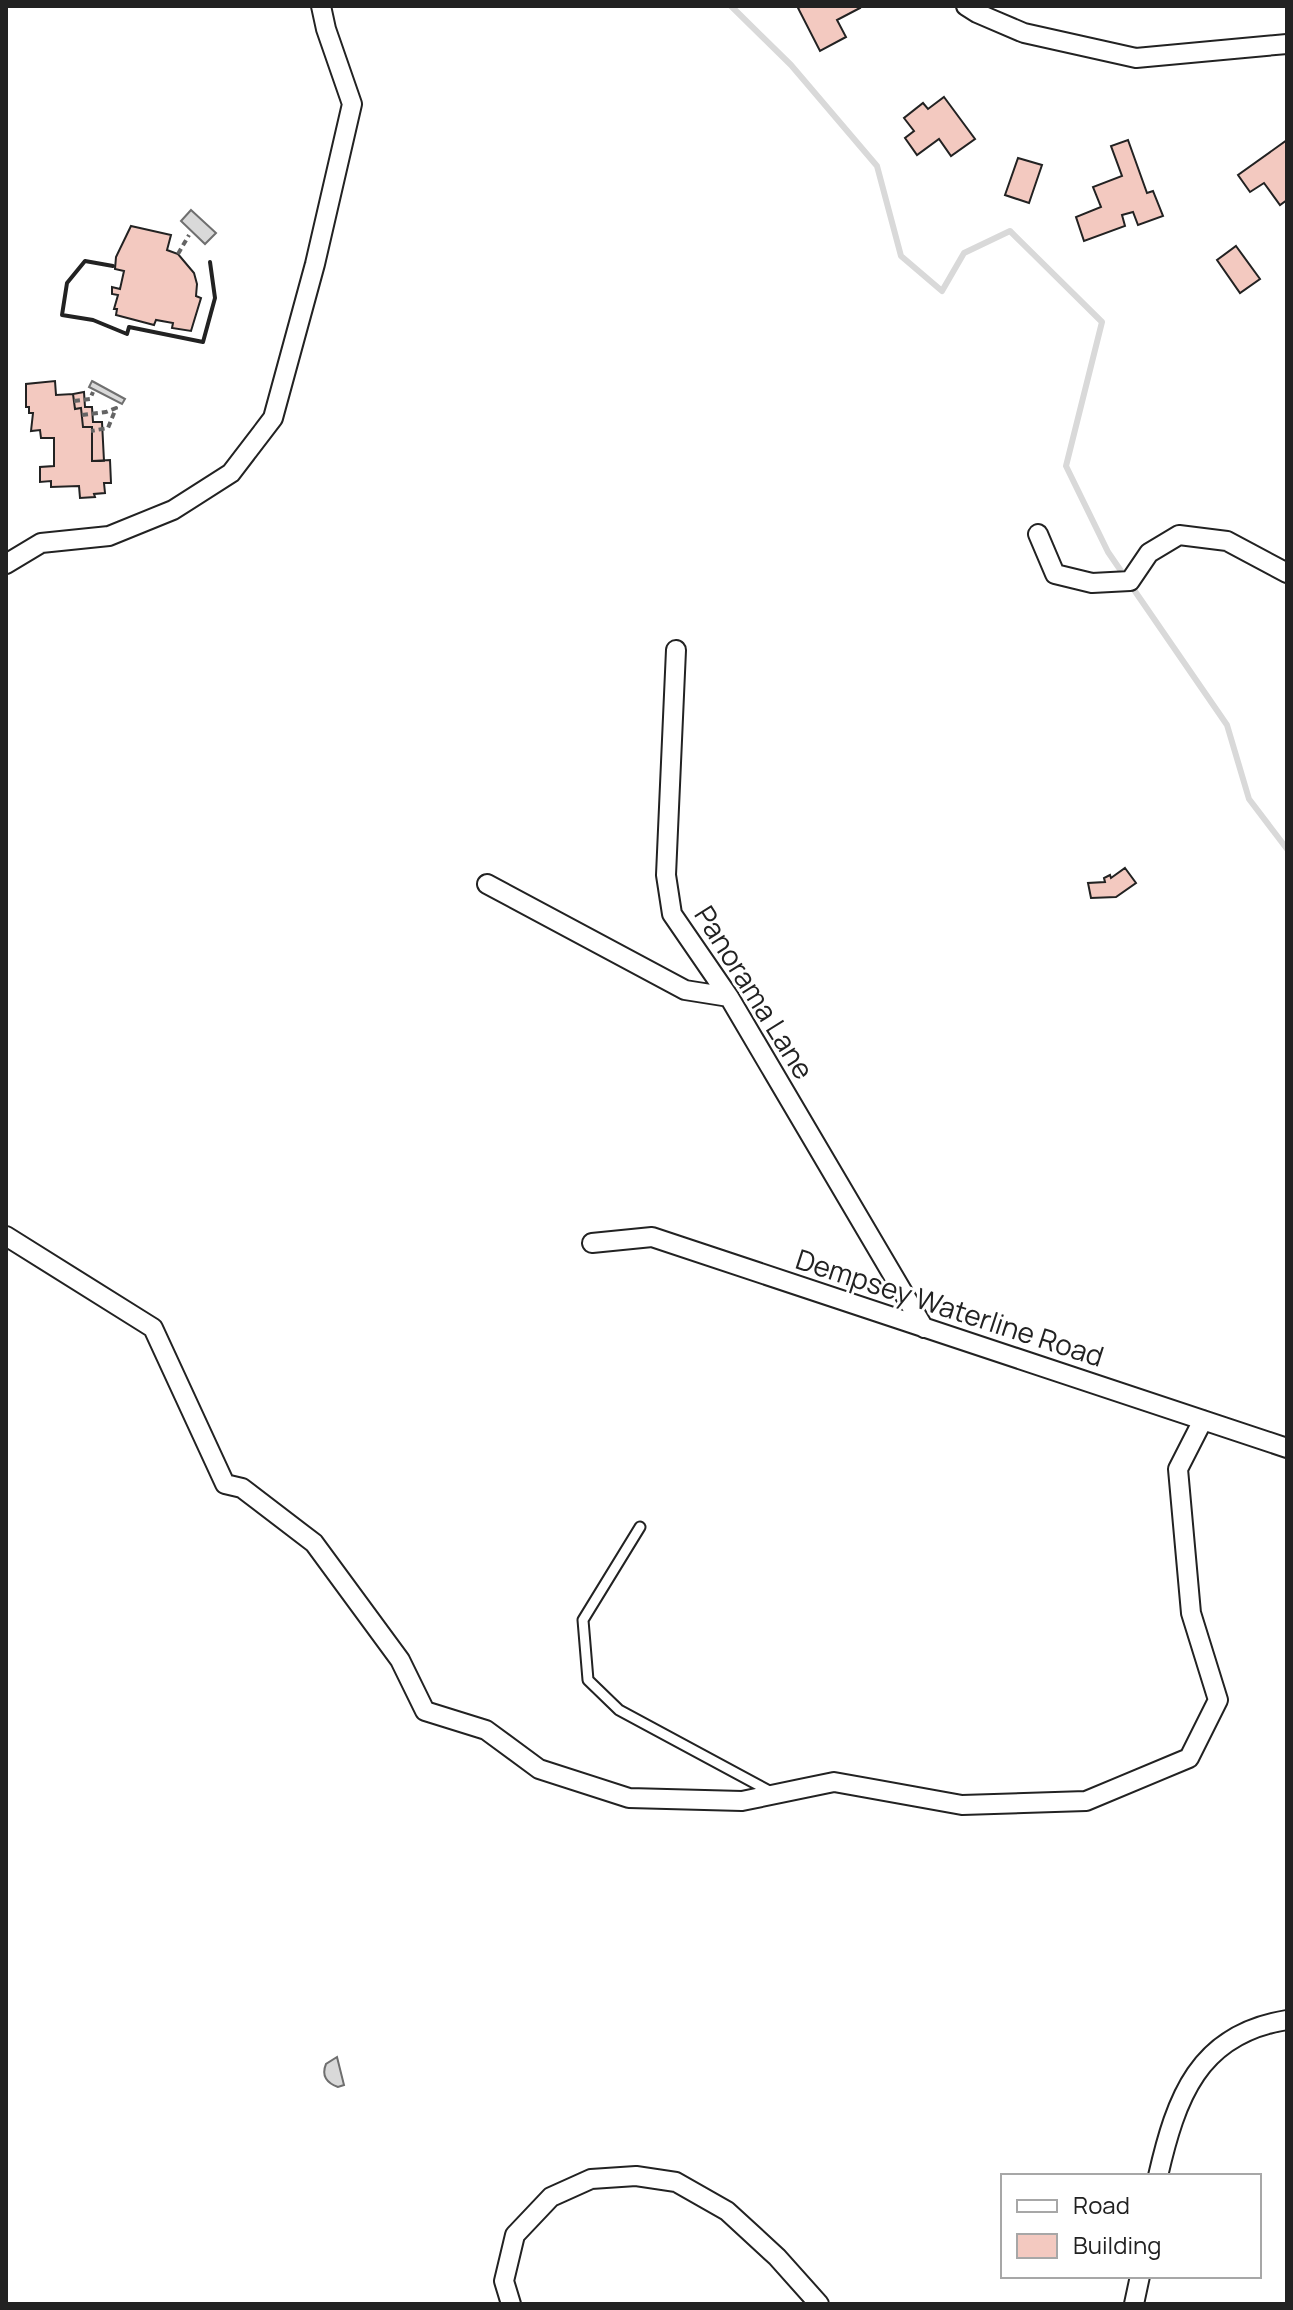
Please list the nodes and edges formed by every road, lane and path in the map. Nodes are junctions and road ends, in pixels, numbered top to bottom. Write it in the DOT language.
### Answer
graph roads {
  1 [pos="321,6"];
  2 [pos="966,6"];
  3 [pos="1287,44"];
  4 [pos="189,235"];
  5 [pos="178,254"];
  6 [pos="93,392"];
  7 [pos="74,401"];
  8 [pos="82,415"];
  9 [pos="91,431"];
  10 [pos="1038,534"];
  11 [pos="6,564"];
  12 [pos="1287,573"];
  13 [pos="676,650"];
  14 [pos="487,884"];
  15 [pos="729,997"];
  16 [pos="6,1236"];
  17 [pos="592,1243"];
  18 [pos="924,1328"];
  19 [pos="1203,1420"];
  20 [pos="1287,1448"];
  21 [pos="640,1527"];
  22 [pos="776,1794"];
  23 [pos="1287,2020"];
  24 [pos="1159,2174"];
  25 [pos="1140,2278"];
  26 [pos="511,2304"];
  27 [pos="819,2304"];
  28 [pos="1134,2304"];
  1 -- 11 [label="street"];
  2 -- 3 [label="street"];
  4 -- 5 [label="path"];
  6 -- 7 [label="path"];
  8 -- 9 [label="path"];
  10 -- 12 [label="street"];
  13 -- 15 [label="street, Panorama Lane"];
  14 -- 15 [label="street"];
  15 -- 18 [label="street, Panorama Lane"];
  16 -- 22 [label="street"];
  17 -- 18 [label="street, Dempsey Waterline Road"];
  18 -- 19 [label="street, Dempsey Waterline Road"];
  19 -- 20 [label="street, Dempsey Waterline Road"];
  19 -- 22 [label="street"];
  21 -- 22 [label="lane"];
  23 -- 24 [label="street"];
  25 -- 28 [label="street"];
  26 -- 27 [label="street"];
}
